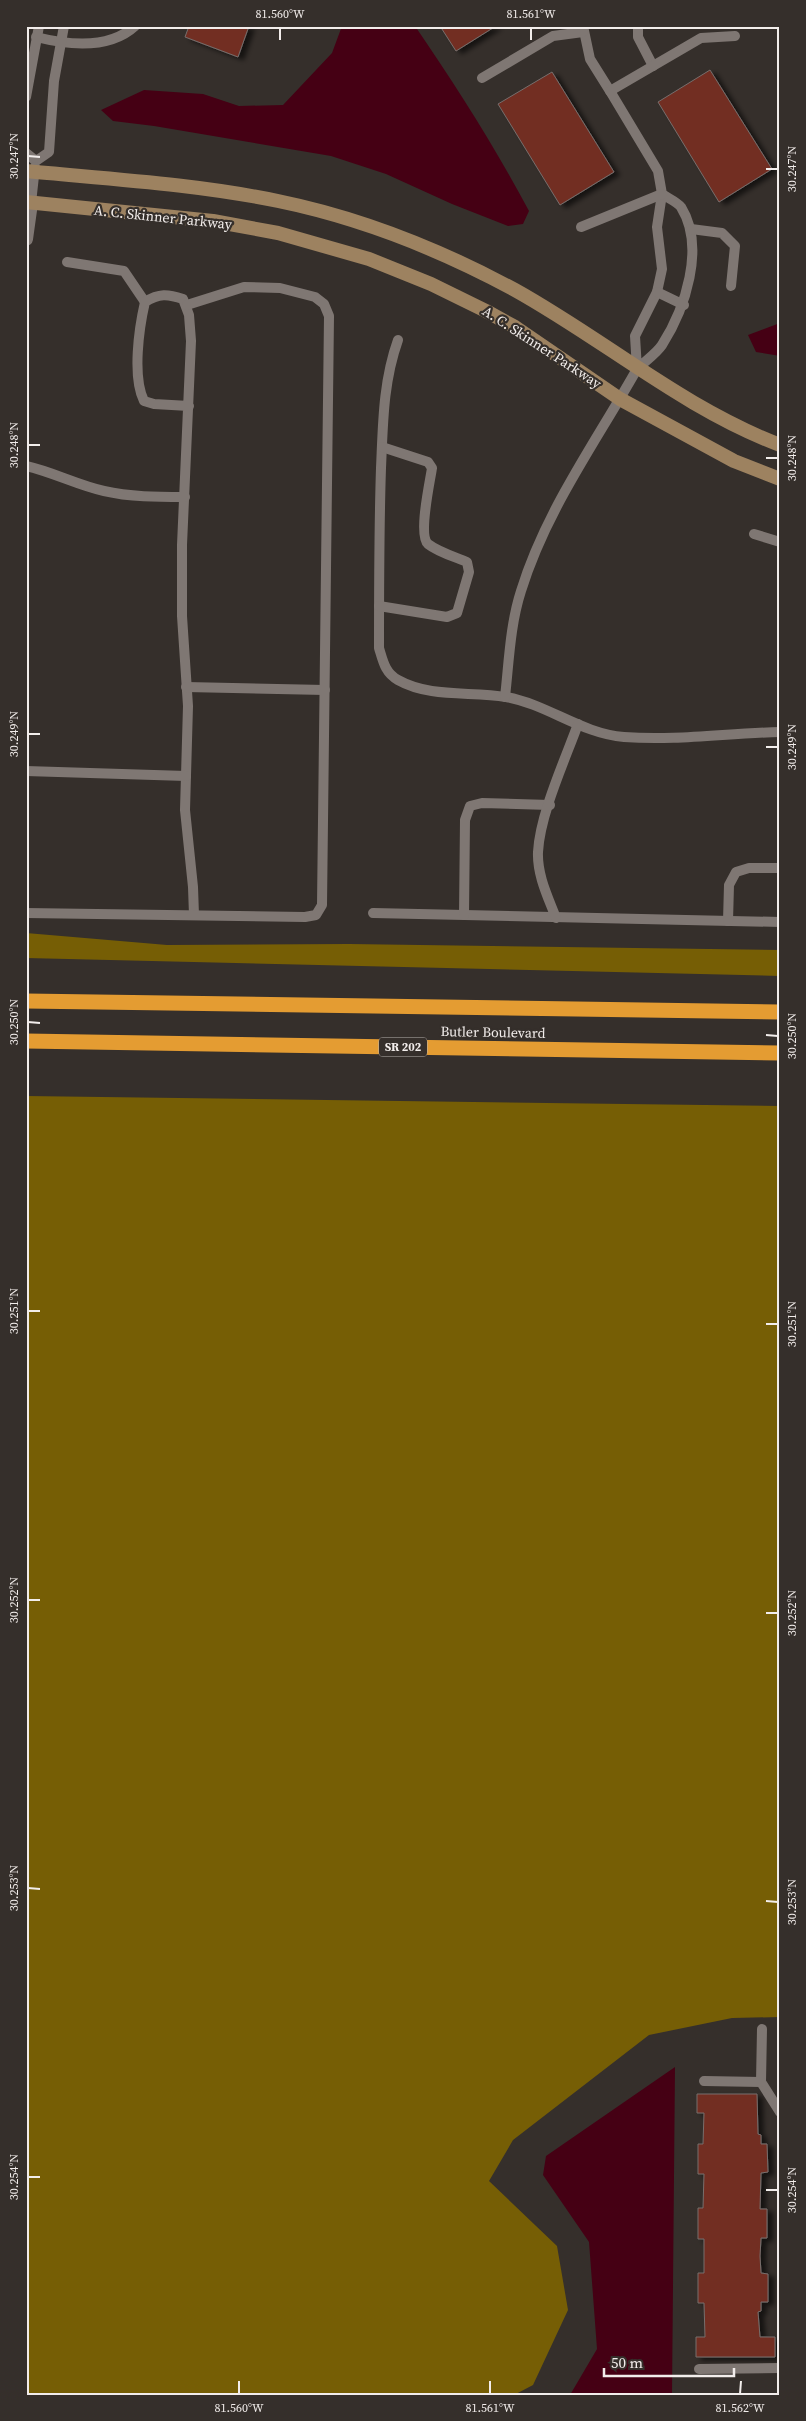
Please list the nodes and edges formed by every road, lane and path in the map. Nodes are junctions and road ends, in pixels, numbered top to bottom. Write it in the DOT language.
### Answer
graph roads {
  1 [pos="64,26"];
  2 [pos="135,26"];
  3 [pos="638,26"];
  4 [pos="583,29"];
  5 [pos="38,32"];
  6 [pos="735,36"];
  7 [pos="60,43"];
  8 [pos="654,66"];
  9 [pos="482,78"];
  10 [pos="610,91"];
  11 [pos="26,97"];
  12 [pos="26,153"];
  13 [pos="32,168"];
  14 [pos="662,194"];
  15 [pos="28,203"];
  16 [pos="581,227"];
  17 [pos="691,230"];
  18 [pos="26,238"];
  19 [pos="67,262"];
  20 [pos="731,286"];
  21 [pos="657,292"];
  22 [pos="145,302"];
  23 [pos="187,305"];
  24 [pos="684,305"];
  25 [pos="398,340"];
  26 [pos="637,368"];
  27 [pos="620,399"];
  28 [pos="189,406"];
  29 [pos="780,446"];
  30 [pos="382,447"];
  31 [pos="26,466"];
  32 [pos="780,479"];
  33 [pos="184,498"];
  34 [pos="754,534"];
  35 [pos="780,542"];
  36 [pos="379,606"];
  37 [pos="186,687"];
  38 [pos="325,690"];
  39 [pos="505,697"];
  40 [pos="578,724"];
  41 [pos="780,732"];
  42 [pos="26,771"];
  43 [pos="186,776"];
  44 [pos="550,805"];
  45 [pos="780,868"];
  46 [pos="26,913"];
  47 [pos="372,913"];
  48 [pos="464,914"];
  49 [pos="194,915"];
  50 [pos="556,918"];
  51 [pos="728,921"];
  52 [pos="780,922"];
  53 [pos="26,1001"];
  54 [pos="780,1012"];
  55 [pos="26,1041"];
  56 [pos="780,1053"];
  57 [pos="762,2029"];
  58 [pos="704,2081"];
  59 [pos="761,2082"];
  60 [pos="780,2112"];
  61 [pos="780,2368"];
  62 [pos="699,2369"];
  1 -- 7 [label="lane"];
  2 -- 7 [label="lane"];
  3 -- 8 [label="lane"];
  4 -- 9 [label="lane"];
  4 -- 10 [label="lane"];
  5 -- 7 [label="lane"];
  5 -- 11 [label="lane"];
  6 -- 8 [label="lane"];
  7 -- 13 [label="lane"];
  8 -- 10 [label="lane"];
  10 -- 14 [label="lane"];
  12 -- 13 [label="lane"];
  13 -- 15 [label="lane"];
  13 -- 26 [label="main road"];
  14 -- 16 [label="lane"];
  14 -- 17 [label="lane"];
  14 -- 21 [label="lane"];
  15 -- 18 [label="street"];
  15 -- 27 [label="main road, A. C. Skinner Parkway"];
  17 -- 20 [label="lane"];
  17 -- 24 [label="lane"];
  19 -- 22 [label="lane"];
  21 -- 24 [label="lane"];
  21 -- 26 [label="lane"];
  22 -- 23 [label="lane"];
  22 -- 28 [label="lane"];
  23 -- 28 [label="lane"];
  23 -- 38 [label="lane"];
  24 -- 26 [label="lane"];
  25 -- 30 [label="lane"];
  26 -- 27 [label="lane"];
  26 -- 29 [label="main road"];
  27 -- 32 [label="main road, A. C. Skinner Parkway"];
  27 -- 39 [label="lane"];
  28 -- 33 [label="lane"];
  30 -- 36 [label="lane"];
  30 -- 36 [label="lane"];
  31 -- 33 [label="lane"];
  33 -- 37 [label="lane"];
  34 -- 35 [label="lane"];
  36 -- 39 [label="lane"];
  37 -- 38 [label="lane"];
  37 -- 43 [label="lane"];
  38 -- 49 [label="lane"];
  39 -- 40 [label="lane"];
  40 -- 41 [label="lane"];
  40 -- 44 [label="lane"];
  42 -- 43 [label="lane"];
  43 -- 49 [label="lane"];
  44 -- 48 [label="lane"];
  44 -- 50 [label="lane"];
  45 -- 51 [label="lane"];
  46 -- 49 [label="lane"];
  47 -- 48 [label="lane"];
  48 -- 50 [label="lane"];
  50 -- 51 [label="lane"];
  51 -- 52 [label="lane"];
  53 -- 54 [label="highway, Butler Boulevard"];
  55 -- 56 [label="highway, Butler Boulevard / SR 202"];
  57 -- 59 [label="lane"];
  58 -- 59 [label="lane"];
  59 -- 60 [label="lane"];
  61 -- 62 [label="lane"];
}
